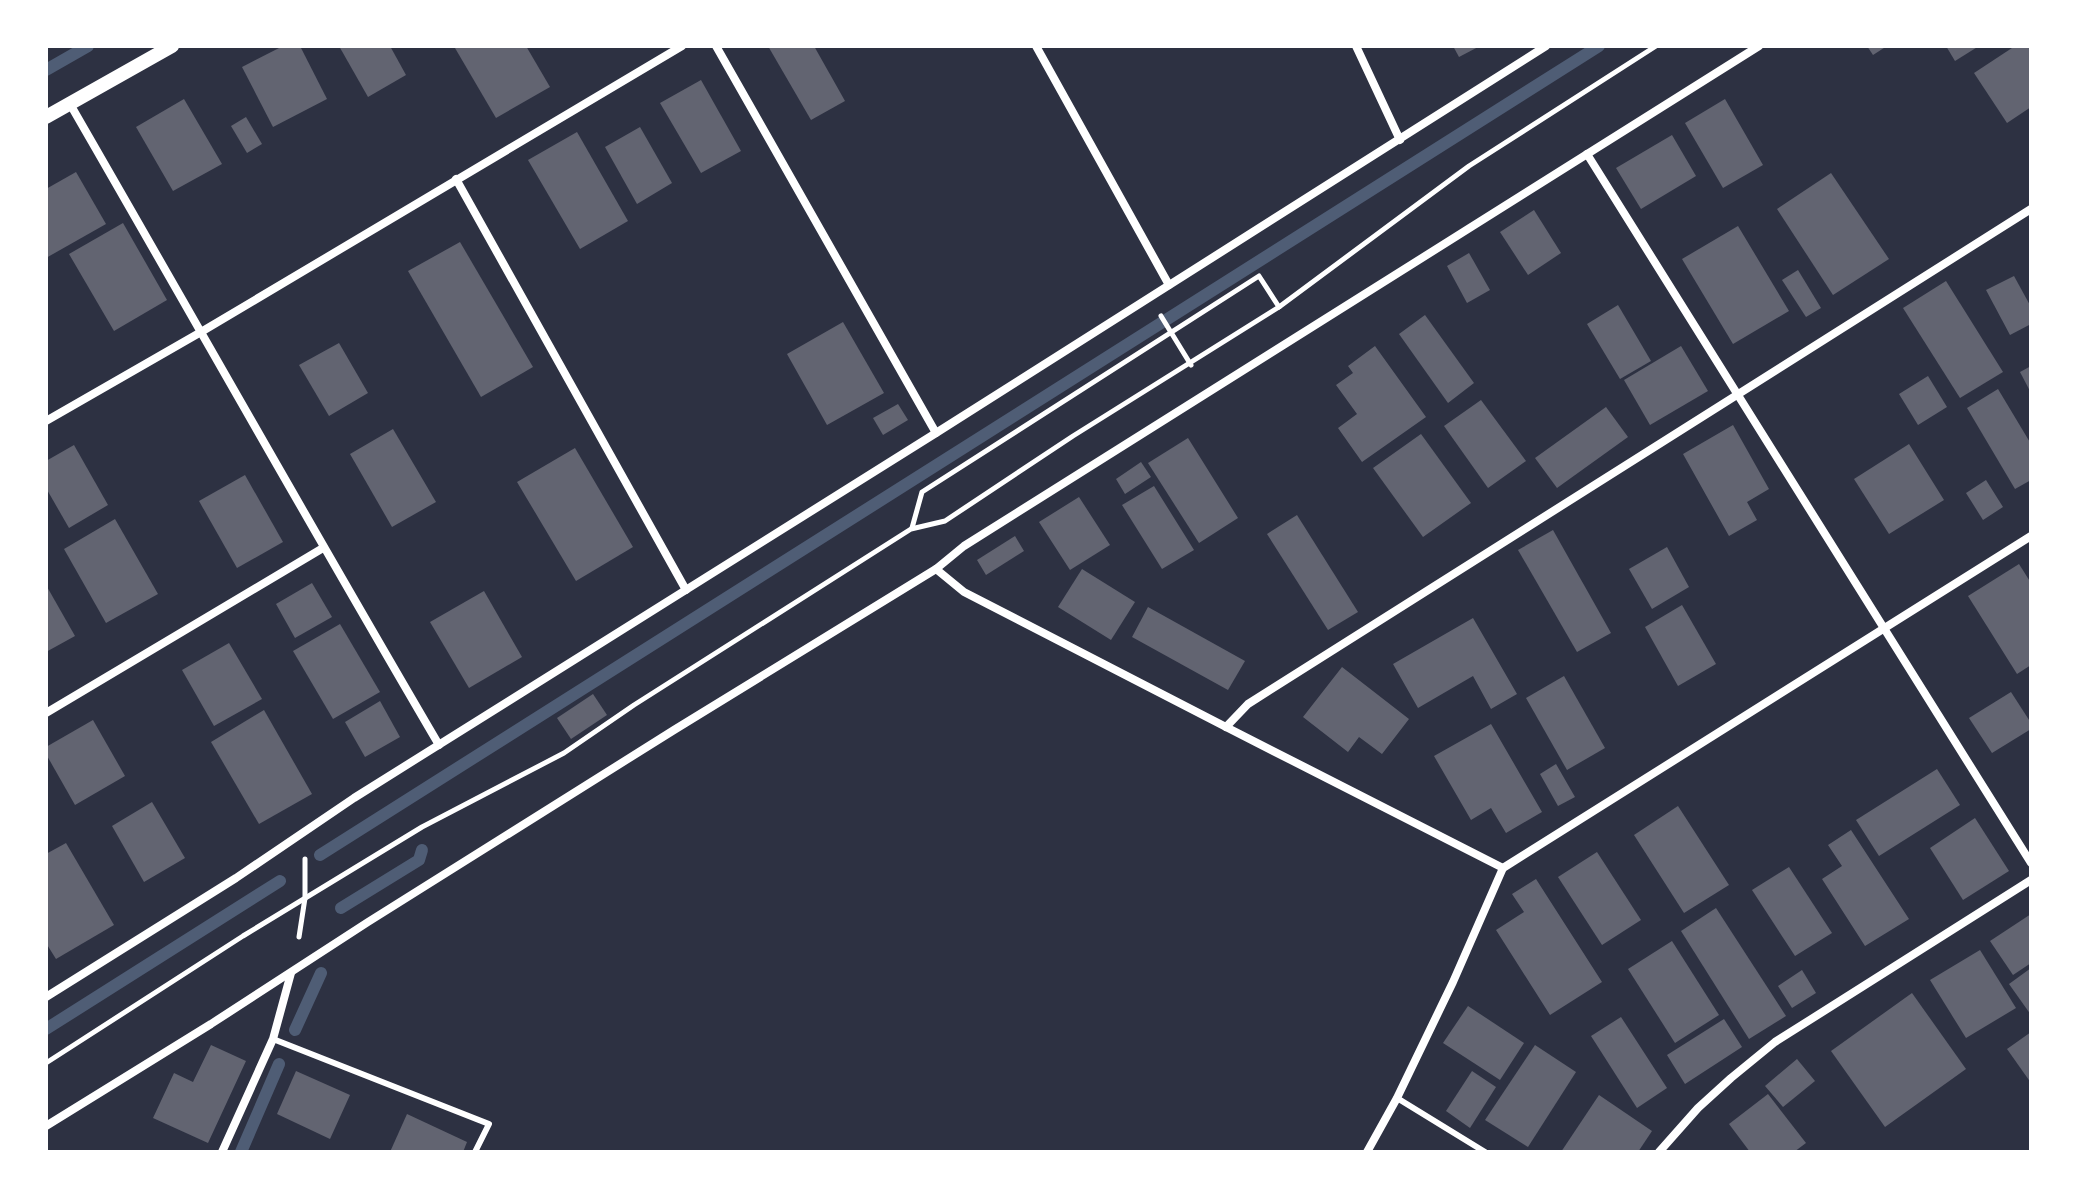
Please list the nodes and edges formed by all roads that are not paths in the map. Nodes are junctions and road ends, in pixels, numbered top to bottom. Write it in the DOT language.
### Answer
graph roads {
  1 [pos="172,46"];
  2 [pos="682,46"];
  3 [pos="716,46"];
  4 [pos="1036,46"];
  5 [pos="1356,46"];
  6 [pos="1546,46"];
  7 [pos="1759,46"];
  8 [pos="70,104"];
  9 [pos="46,117"];
  10 [pos="1400,140"];
  11 [pos="1587,154"];
  12 [pos="456,179"];
  13 [pos="2031,209"];
  14 [pos="1169,285"];
  15 [pos="201,332"];
  16 [pos="1737,395"];
  17 [pos="46,421"];
  18 [pos="936,433"];
  19 [pos="2031,536"];
  20 [pos="323,548"];
  21 [pos="936,569"];
  22 [pos="686,590"];
  23 [pos="1884,630"];
  24 [pos="46,713"];
  25 [pos="1226,727"];
  26 [pos="439,745"];
  27 [pos="2031,863"];
  28 [pos="1503,868"];
  29 [pos="2031,880"];
  30 [pos="291,973"];
  31 [pos="46,997"];
  32 [pos="273,1039"];
  33 [pos="1397,1098"];
  34 [pos="46,1126"];
  35 [pos="222,1152"];
  36 [pos="475,1152"];
  37 [pos="1367,1152"];
  38 [pos="1485,1152"];
  39 [pos="1659,1152"];
  1 -- 8 [label="street"];
  2 -- 12 [label="street"];
  3 -- 18 [label="street"];
  4 -- 14 [label="street"];
  5 -- 10 [label="street"];
  6 -- 10 [label="street"];
  7 -- 11 [label="street"];
  8 -- 9 [label="street"];
  8 -- 15 [label="street"];
  10 -- 14 [label="street"];
  11 -- 16 [label="street"];
  11 -- 21 [label="street"];
  12 -- 15 [label="street"];
  12 -- 22 [label="street"];
  13 -- 16 [label="street"];
  14 -- 18 [label="street"];
  15 -- 17 [label="street"];
  15 -- 20 [label="street"];
  16 -- 23 [label="street"];
  16 -- 25 [label="street"];
  18 -- 22 [label="street"];
  19 -- 23 [label="street"];
  20 -- 24 [label="street"];
  20 -- 26 [label="street"];
  21 -- 25 [label="street"];
  21 -- 30 [label="street"];
  22 -- 26 [label="street"];
  23 -- 27 [label="street"];
  23 -- 28 [label="street"];
  25 -- 28 [label="street"];
  26 -- 31 [label="street"];
  28 -- 33 [label="street"];
  29 -- 39 [label="street"];
  30 -- 32 [label="street"];
  30 -- 34 [label="street"];
  32 -- 35 [label="street"];
  32 -- 36 [label="lane"];
  33 -- 37 [label="street"];
  33 -- 38 [label="lane"];
}
